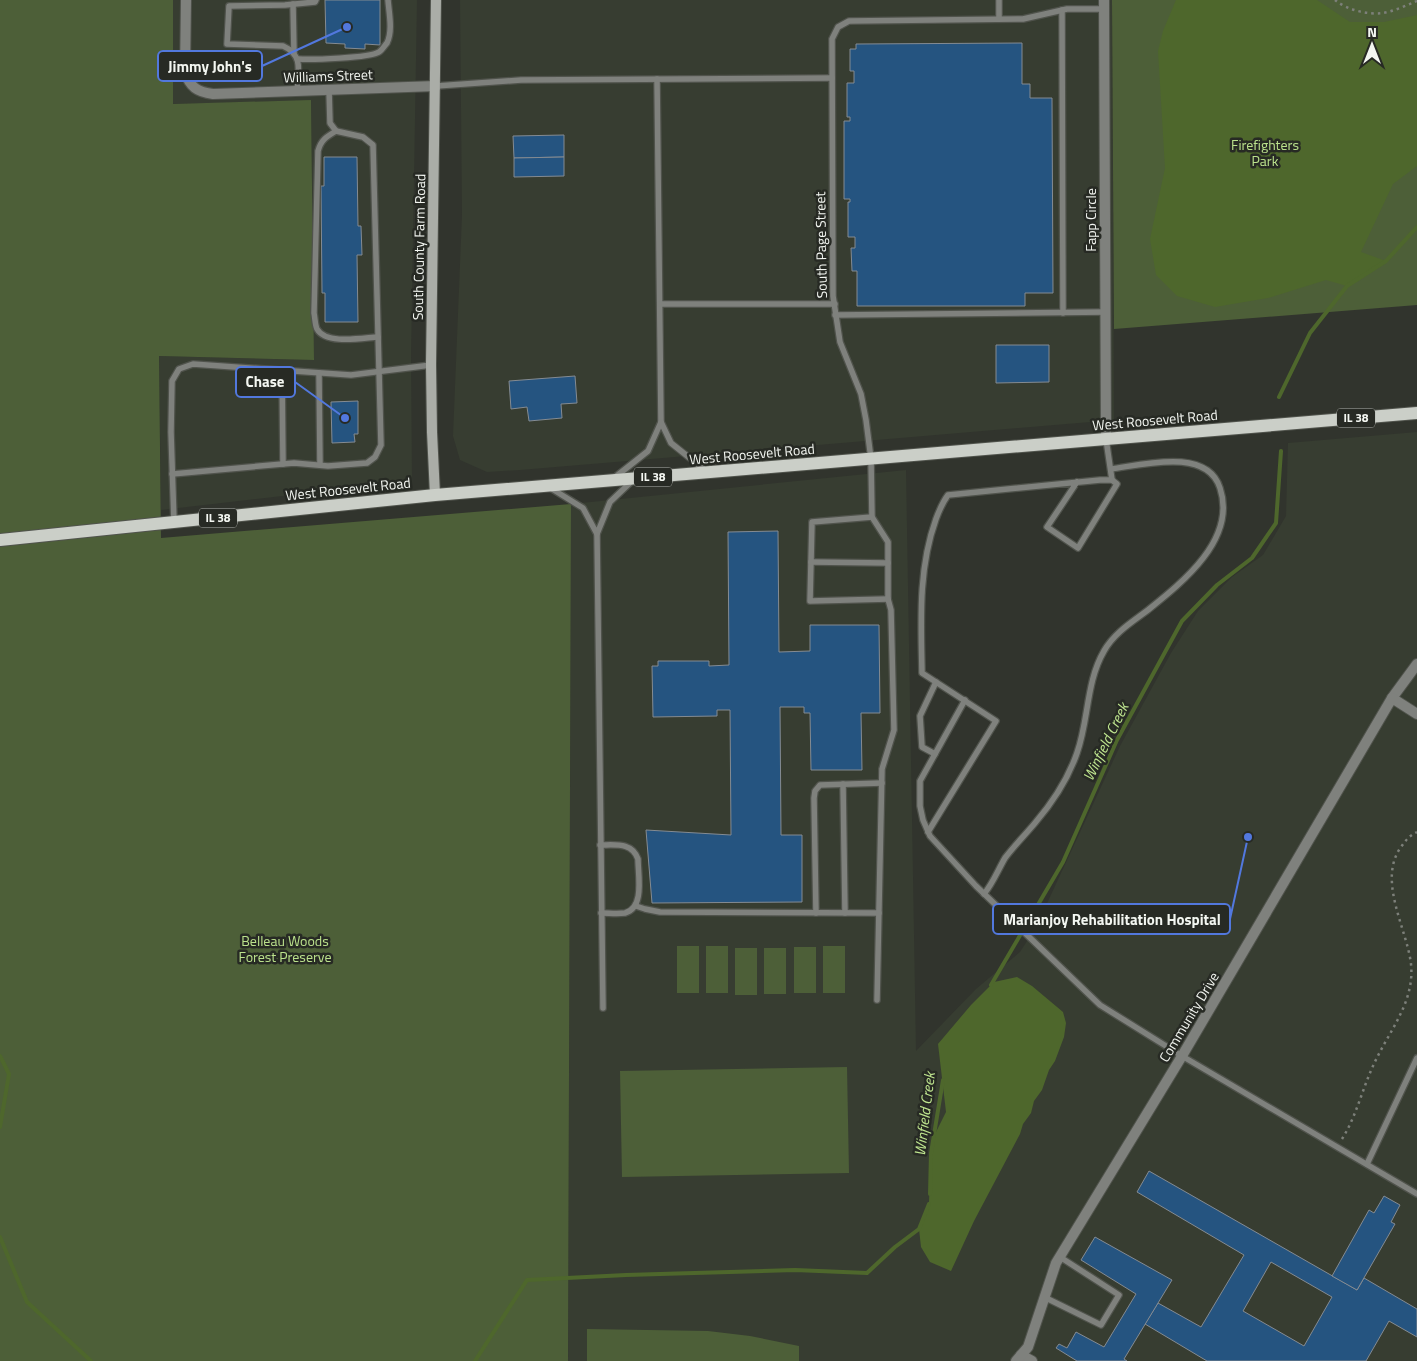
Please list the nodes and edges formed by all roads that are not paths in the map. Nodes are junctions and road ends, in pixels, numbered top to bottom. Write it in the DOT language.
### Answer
graph roads {
  1 [pos="186,0"];
  2 [pos="388,0"];
  3 [pos="436,0"];
  4 [pos="999,0"];
  5 [pos="315,1"];
  6 [pos="256,3"];
  7 [pos="293,4"];
  8 [pos="1104,4"];
  9 [pos="1062,10"];
  10 [pos="999,19"];
  11 [pos="294,53"];
  12 [pos="298,59"];
  13 [pos="832,78"];
  14 [pos="657,79"];
  15 [pos="436,86"];
  16 [pos="329,90"];
  17 [pos="297,91"];
  18 [pos="336,131"];
  19 [pos="660,304"];
  20 [pos="835,304"];
  21 [pos="1106,312"];
  22 [pos="1063,313"];
  23 [pos="836,315"];
  24 [pos="378,337"];
  25 [pos="431,366"];
  26 [pos="282,370"];
  27 [pos="379,372"];
  28 [pos="319,373"];
  29 [pos="1417,413"];
  30 [pos="661,422"];
  31 [pos="1106,439"];
  32 [pos="871,458"];
  33 [pos="283,464"];
  34 [pos="320,465"];
  35 [pos="1111,470"];
  36 [pos="708,473"];
  37 [pos="172,474"];
  38 [pos="634,479"];
  39 [pos="1112,480"];
  40 [pos="609,481"];
  41 [pos="1076,482"];
  42 [pos="548,486"];
  43 [pos="436,495"];
  44 [pos="872,517"];
  45 [pos="174,522"];
  46 [pos="597,534"];
  47 [pos="0,540"];
  48 [pos="811,562"];
  49 [pos="888,563"];
  50 [pos="888,599"];
  51 [pos="1417,664"];
  52 [pos="936,682"];
  53 [pos="1392,698"];
  54 [pos="965,700"];
  55 [pos="1417,714"];
  56 [pos="935,754"];
  57 [pos="882,783"];
  58 [pos="843,784"];
  59 [pos="928,832"];
  60 [pos="600,845"];
  61 [pos="984,894"];
  62 [pos="636,906"];
  63 [pos="601,913"];
  64 [pos="816,913"];
  65 [pos="845,913"];
  66 [pos="879,913"];
  67 [pos="877,1000"];
  68 [pos="603,1008"];
  69 [pos="1182,1056"];
  70 [pos="1417,1058"];
  71 [pos="1367,1164"];
  72 [pos="1417,1194"];
  73 [pos="1060,1257"];
  74 [pos="1044,1297"];
  75 [pos="1019,1358"];
  76 [pos="1032,1361"];
  1 -- 17 [label="street, Williams Street"];
  2 -- 12 [label="lane"];
  3 -- 15 [label="main road, South County Farm Road"];
  4 -- 10 [label="lane"];
  5 -- 7 [label="lane"];
  6 -- 7 [label="lane"];
  6 -- 11 [label="lane"];
  7 -- 11 [label="lane"];
  8 -- 9 [label="lane"];
  8 -- 21 [label="street, Fapp Circle"];
  9 -- 10 [label="lane"];
  9 -- 22 [label="lane"];
  10 -- 13 [label="lane, South Page Street"];
  11 -- 12 [label="lane"];
  12 -- 17 [label="lane"];
  13 -- 14 [label="lane"];
  13 -- 20 [label="lane, South Page Street"];
  14 -- 15 [label="lane"];
  14 -- 19 [label="lane"];
  15 -- 16 [label="street, Williams Street"];
  15 -- 25 [label="main road, South County Farm Road"];
  16 -- 17 [label="street, Williams Street"];
  16 -- 18 [label="lane"];
  18 -- 24 [label="lane"];
  18 -- 24 [label="lane"];
  19 -- 20 [label="lane"];
  19 -- 30 [label="lane"];
  20 -- 23 [label="lane, South Page Street"];
  21 -- 22 [label="lane"];
  21 -- 31 [label="street, Fapp Circle"];
  22 -- 23 [label="lane"];
  23 -- 32 [label="lane, South Page Street"];
  24 -- 27 [label="lane"];
  25 -- 27 [label="lane"];
  25 -- 43 [label="main road, South County Farm Road"];
  26 -- 28 [label="lane"];
  26 -- 33 [label="lane"];
  26 -- 37 [label="lane"];
  27 -- 28 [label="lane"];
  27 -- 34 [label="lane"];
  28 -- 34 [label="lane"];
  29 -- 31 [label="main road, West Roosevelt Road / IL 38"];
  30 -- 36 [label="lane"];
  30 -- 40 [label="lane"];
  31 -- 32 [label="main road, West Roosevelt Road / IL 38"];
  31 -- 35 [label="lane"];
  32 -- 36 [label="main road, West Roosevelt Road / IL 38"];
  32 -- 44 [label="lane, South Page Street"];
  33 -- 34 [label="lane"];
  33 -- 37 [label="lane"];
  35 -- 39 [label="lane"];
  35 -- 61 [label="lane"];
  36 -- 38 [label="main road, West Roosevelt Road / IL 38"];
  37 -- 45 [label="lane"];
  38 -- 40 [label="main road, West Roosevelt Road / IL 38"];
  38 -- 46 [label="lane"];
  39 -- 41 [label="lane"];
  39 -- 41 [label="lane"];
  40 -- 42 [label="main road, West Roosevelt Road / IL 38"];
  41 -- 52 [label="lane"];
  42 -- 43 [label="main road, West Roosevelt Road / IL 38"];
  42 -- 46 [label="lane"];
  43 -- 45 [label="main road, West Roosevelt Road / IL 38"];
  44 -- 48 [label="lane"];
  44 -- 49 [label="lane"];
  45 -- 47 [label="main road, West Roosevelt Road / IL 38"];
  46 -- 60 [label="lane"];
  48 -- 49 [label="lane"];
  48 -- 50 [label="lane"];
  49 -- 50 [label="lane"];
  50 -- 57 [label="lane"];
  51 -- 53 [label="street, Community Drive"];
  52 -- 54 [label="lane"];
  52 -- 56 [label="lane"];
  53 -- 55 [label="street"];
  53 -- 69 [label="street, Community Drive"];
  54 -- 56 [label="lane"];
  54 -- 59 [label="lane"];
  56 -- 59 [label="lane"];
  57 -- 58 [label="lane"];
  57 -- 66 [label="lane"];
  58 -- 64 [label="lane"];
  58 -- 65 [label="lane"];
  59 -- 61 [label="lane"];
  60 -- 62 [label="lane"];
  60 -- 63 [label="lane"];
  61 -- 69 [label="lane"];
  62 -- 63 [label="lane"];
  62 -- 64 [label="lane"];
  63 -- 68 [label="lane"];
  64 -- 65 [label="lane"];
  65 -- 66 [label="lane"];
  66 -- 67 [label="lane"];
  69 -- 71 [label="lane"];
  69 -- 73 [label="street, Community Drive"];
  70 -- 71 [label="lane"];
  71 -- 72 [label="lane"];
  73 -- 74 [label="street, Community Drive"];
  73 -- 74 [label="lane"];
  74 -- 75 [label="street, Community Drive"];
  75 -- 76 [label="street, Community Drive"];
}
